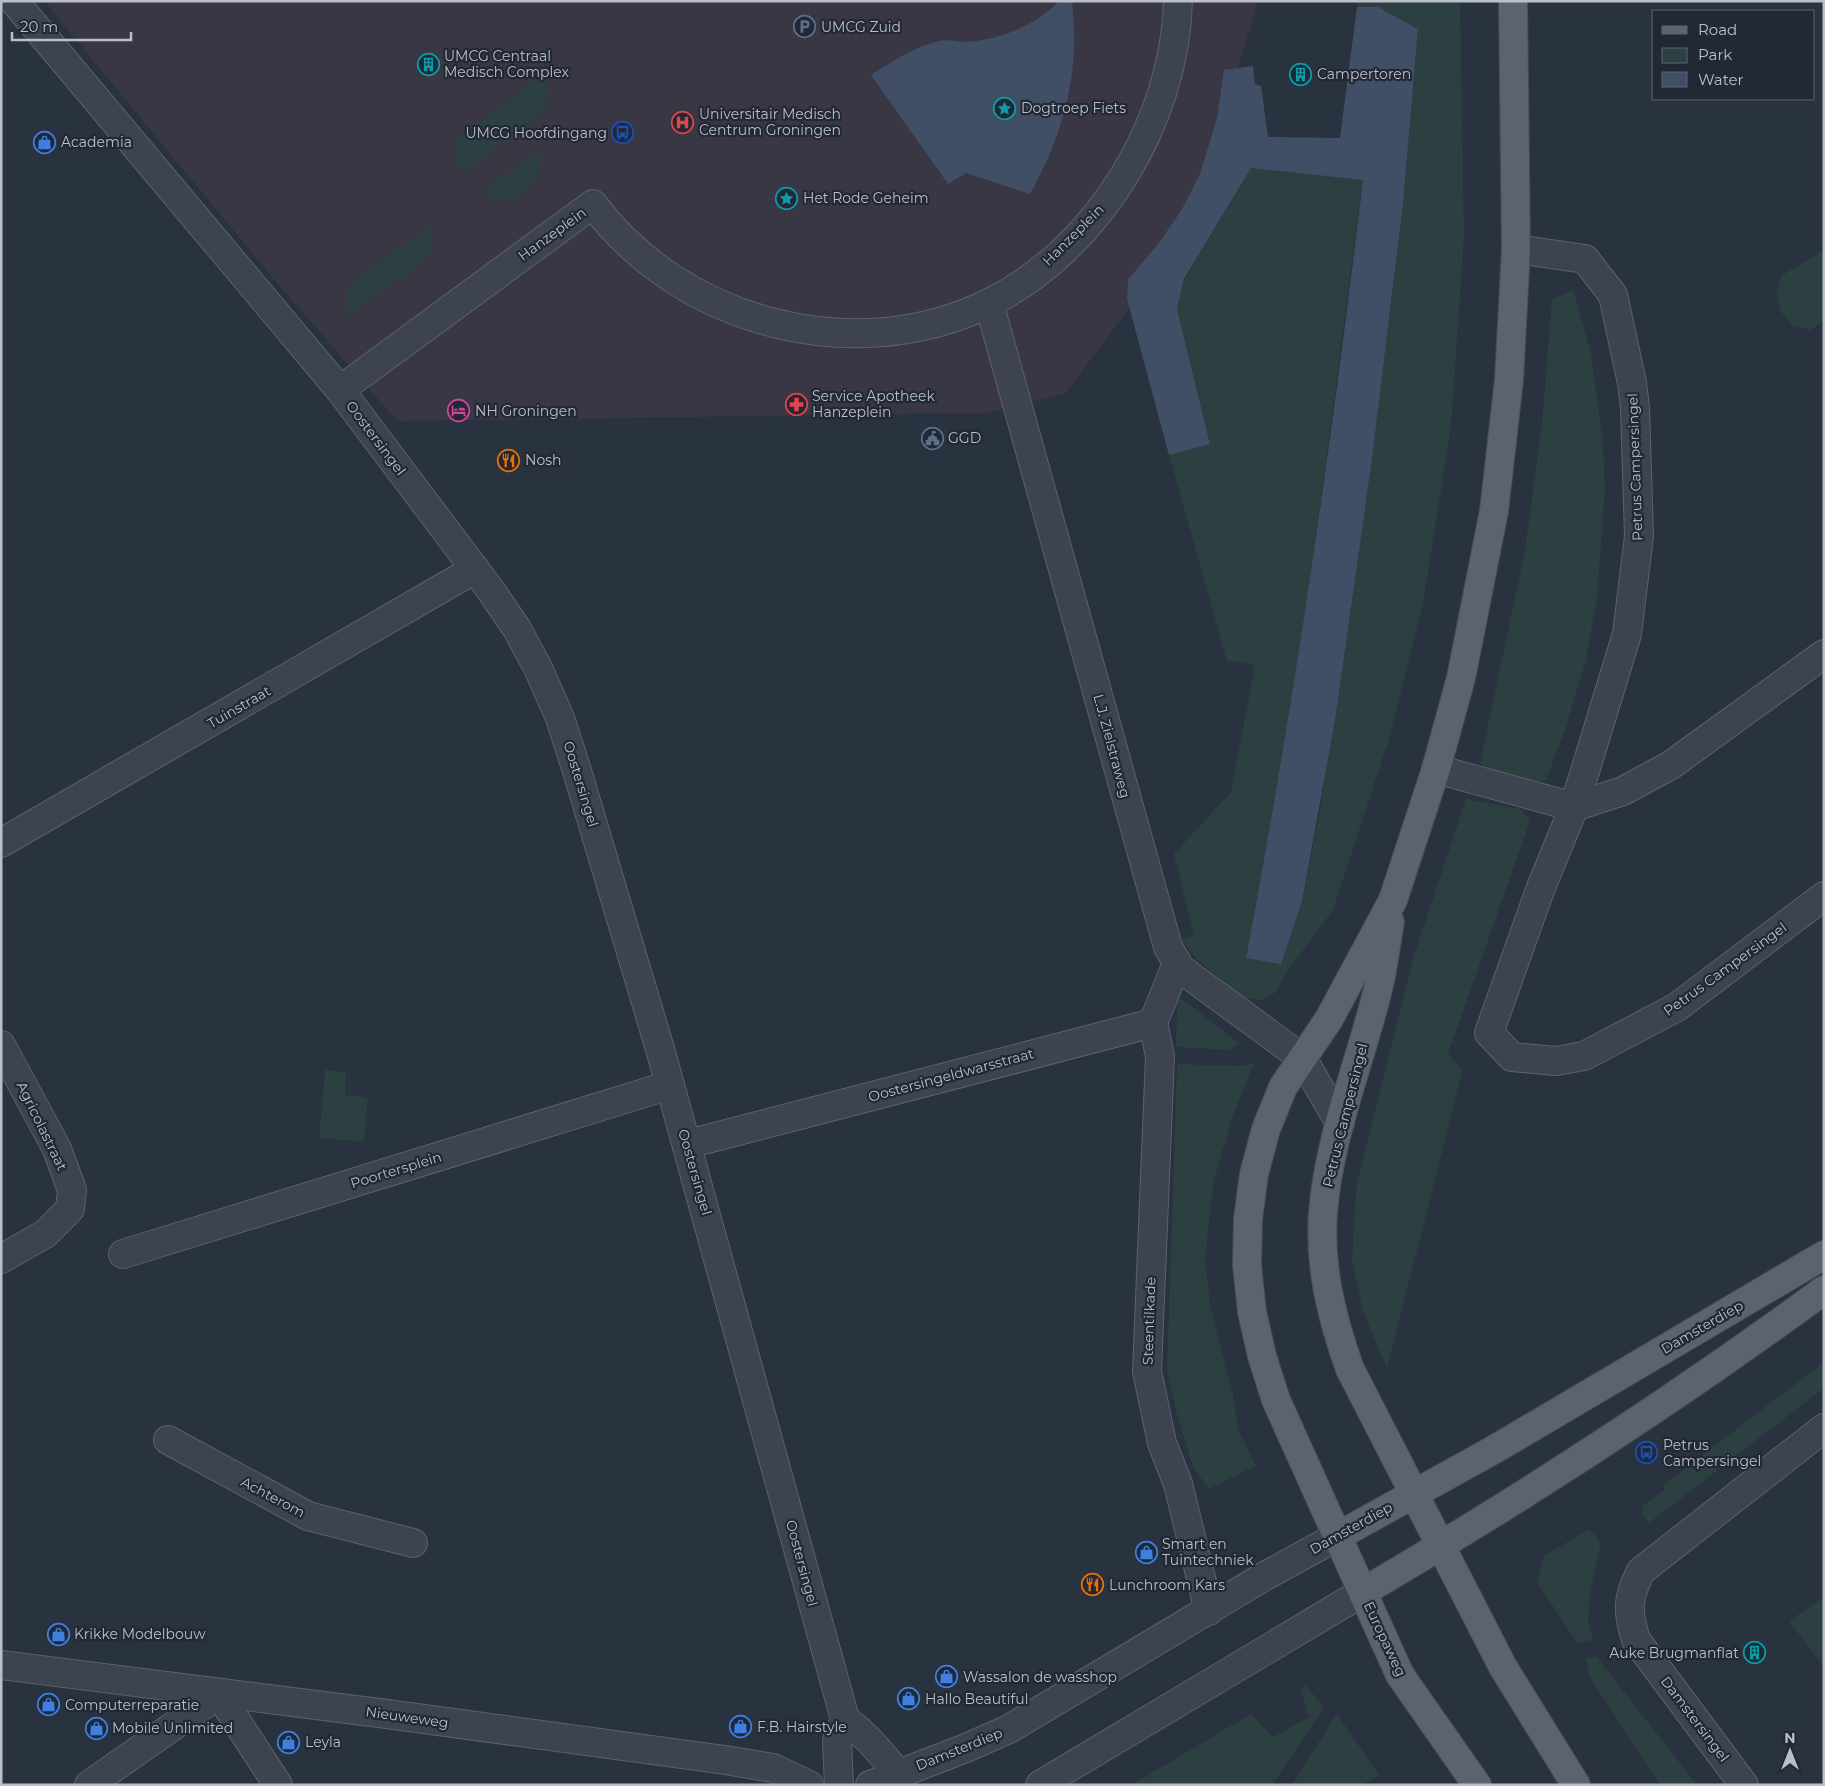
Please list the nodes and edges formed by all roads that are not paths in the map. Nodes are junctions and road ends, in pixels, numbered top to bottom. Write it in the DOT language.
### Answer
graph roads {
  1 [pos="14,1"];
  2 [pos="1178,1"];
  3 [pos="1514,1"];
  4 [pos="1516,249"];
  5 [pos="989,303"];
  6 [pos="340,390"];
  7 [pos="475,569"];
  8 [pos="1824,654"];
  9 [pos="1436,769"];
  10 [pos="1574,807"];
  11 [pos="1,843"];
  12 [pos="1824,896"];
  13 [pos="1393,900"];
  14 [pos="1177,963"];
  15 [pos="1152,1023"];
  16 [pos="1,1045"];
  17 [pos="1302,1058"];
  18 [pos="670,1085"];
  19 [pos="1340,1123"];
  20 [pos="688,1144"];
  21 [pos="123,1254"];
  22 [pos="1824,1255"];
  23 [pos="1,1259"];
  24 [pos="1824,1290"];
  25 [pos="1824,1428"];
  26 [pos="168,1440"];
  27 [pos="1414,1493"];
  28 [pos="1338,1536"];
  29 [pos="413,1544"];
  30 [pos="1441,1546"];
  31 [pos="1363,1592"];
  32 [pos="1209,1611"];
  33 [pos="1,1665"];
  34 [pos="219,1694"];
  35 [pos="845,1720"];
  36 [pos="897,1774"];
  37 [pos="89,1785"];
  38 [pos="278,1785"];
  39 [pos="809,1785"];
  40 [pos="839,1785"];
  41 [pos="870,1785"];
  42 [pos="1040,1785"];
  43 [pos="1477,1785"];
  44 [pos="1576,1785"];
  45 [pos="1744,1785"];
  1 -- 6 [label="street, Oostersingel"];
  2 -- 5 [label="street, Hanzeplein"];
  3 -- 4 [label="main road, Petrus Campersingel"];
  4 -- 9 [label="main road, Petrus Campersingel"];
  4 -- 10 [label="street, Petrus Campersingel"];
  5 -- 6 [label="street, Hanzeplein"];
  5 -- 14 [label="street, L.J. Zielstraweg"];
  6 -- 7 [label="street, Oostersingel"];
  7 -- 11 [label="street, Tuinstraat"];
  7 -- 18 [label="street, Oostersingel"];
  8 -- 10 [label="street"];
  9 -- 10 [label="street"];
  9 -- 13 [label="main road, Petrus Campersingel"];
  10 -- 12 [label="street, Petrus Campersingel"];
  13 -- 17 [label="main road, Petrus Campersingel"];
  13 -- 19 [label="main road, Petrus Campersingel"];
  14 -- 15 [label="street"];
  14 -- 17 [label="street, L.J. Zielstraweg"];
  15 -- 20 [label="street, Oostersingeldwarsstraat"];
  15 -- 32 [label="street, Steentilkade"];
  16 -- 23 [label="street, Agricolastraat"];
  17 -- 19 [label="street, L.J. Zielstraweg"];
  17 -- 28 [label="main road, Petrus Campersingel"];
  18 -- 20 [label="street, Oostersingel"];
  18 -- 21 [label="street, Poortersplein"];
  19 -- 27 [label="main road, Petrus Campersingel"];
  20 -- 35 [label="street, Oostersingel"];
  22 -- 27 [label="main road, Damsterdiep"];
  24 -- 30 [label="main road"];
  25 -- 45 [label="street, Damstersingel"];
  26 -- 29 [label="street, Achterom"];
  27 -- 28 [label="main road, Damsterdiep"];
  27 -- 30 [label="main road, Petrus Campersingel"];
  28 -- 31 [label="main road, Europaweg"];
  28 -- 32 [label="street, Damsterdiep"];
  30 -- 31 [label="main road"];
  30 -- 44 [label="main road"];
  31 -- 42 [label="street"];
  31 -- 43 [label="main road, Europaweg"];
  32 -- 36 [label="street, Damsterdiep"];
  33 -- 34 [label="street, Nieuweweg"];
  34 -- 37 [label="street"];
  34 -- 38 [label="street"];
  34 -- 39 [label="street, Nieuweweg"];
  35 -- 36 [label="street"];
  35 -- 40 [label="street"];
  36 -- 41 [label="street, Damsterdiep"];
}
